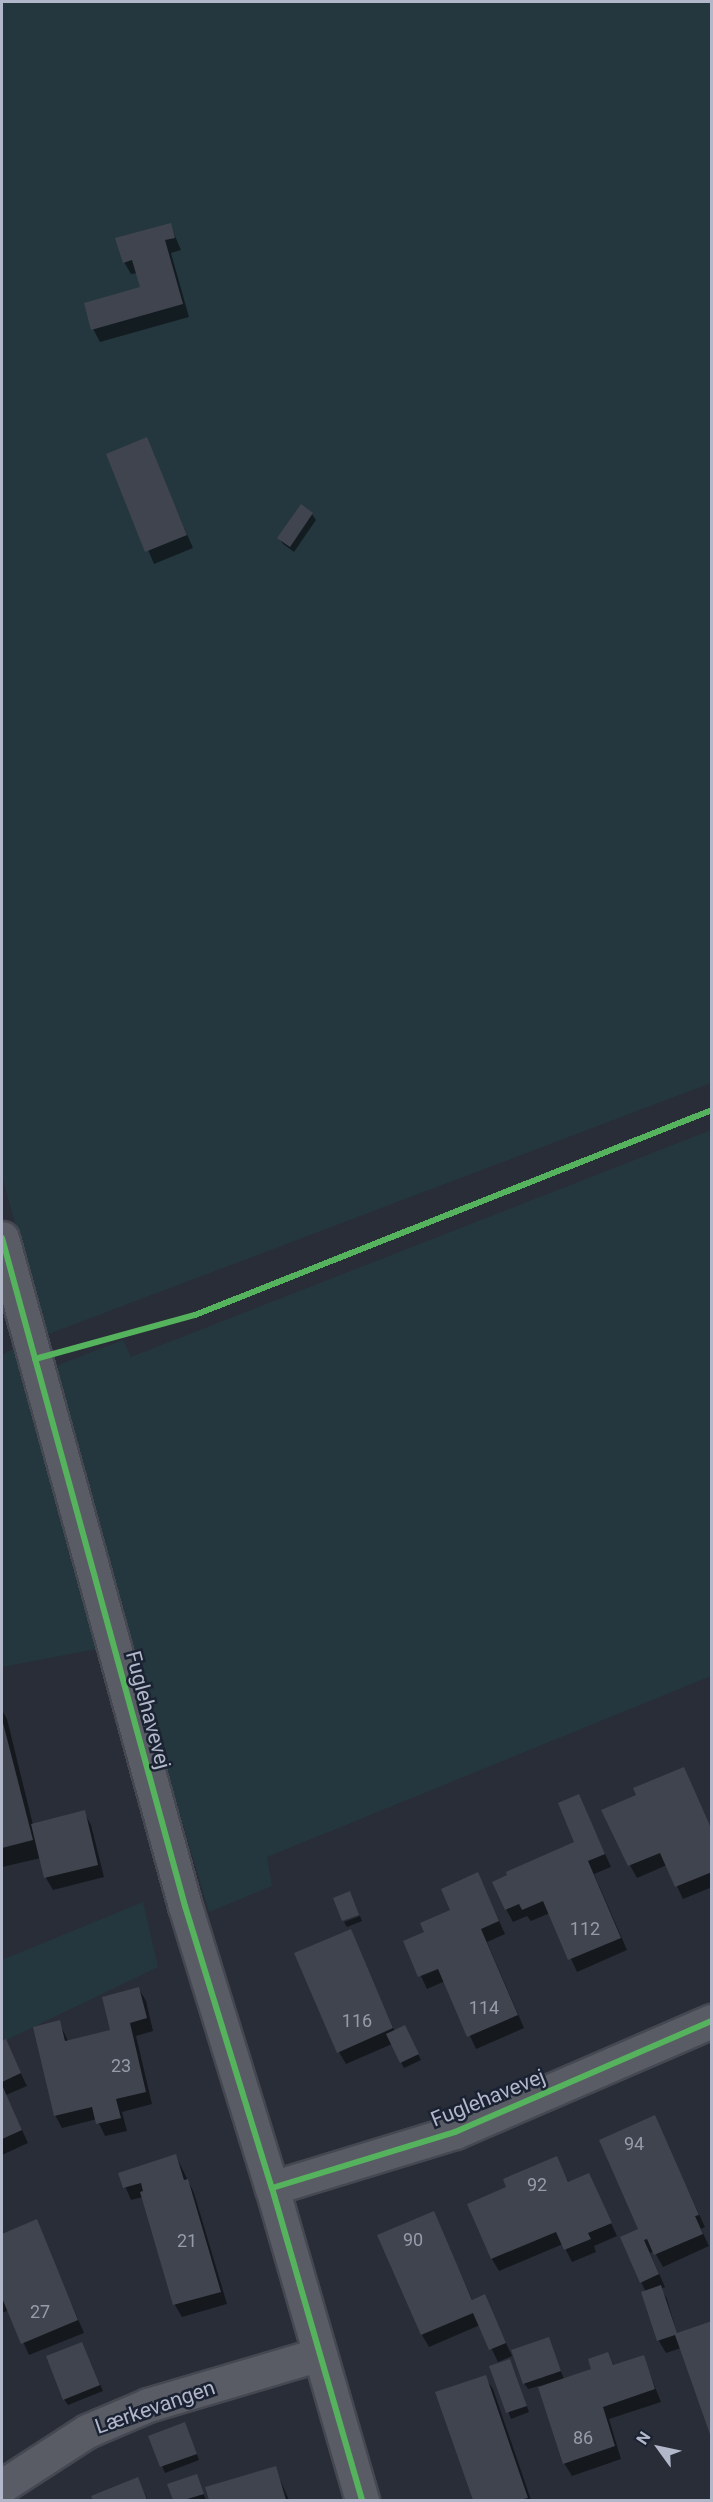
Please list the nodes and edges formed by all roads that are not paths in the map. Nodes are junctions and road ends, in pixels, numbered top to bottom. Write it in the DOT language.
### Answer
graph roads {
  1 [pos="2,1238"];
  2 [pos="711,2021"];
  3 [pos="272,2188"];
  4 [pos="320,2354"];
  5 [pos="2,2486"];
  6 [pos="362,2500"];
  1 -- 3 [label="street, Fuglehavevej"];
  2 -- 3 [label="street, Fuglehavevej"];
  3 -- 4 [label="street, Fuglehavevej"];
  4 -- 5 [label="street, Lærkevangen"];
  4 -- 6 [label="street, Fuglehavevej"];
}
